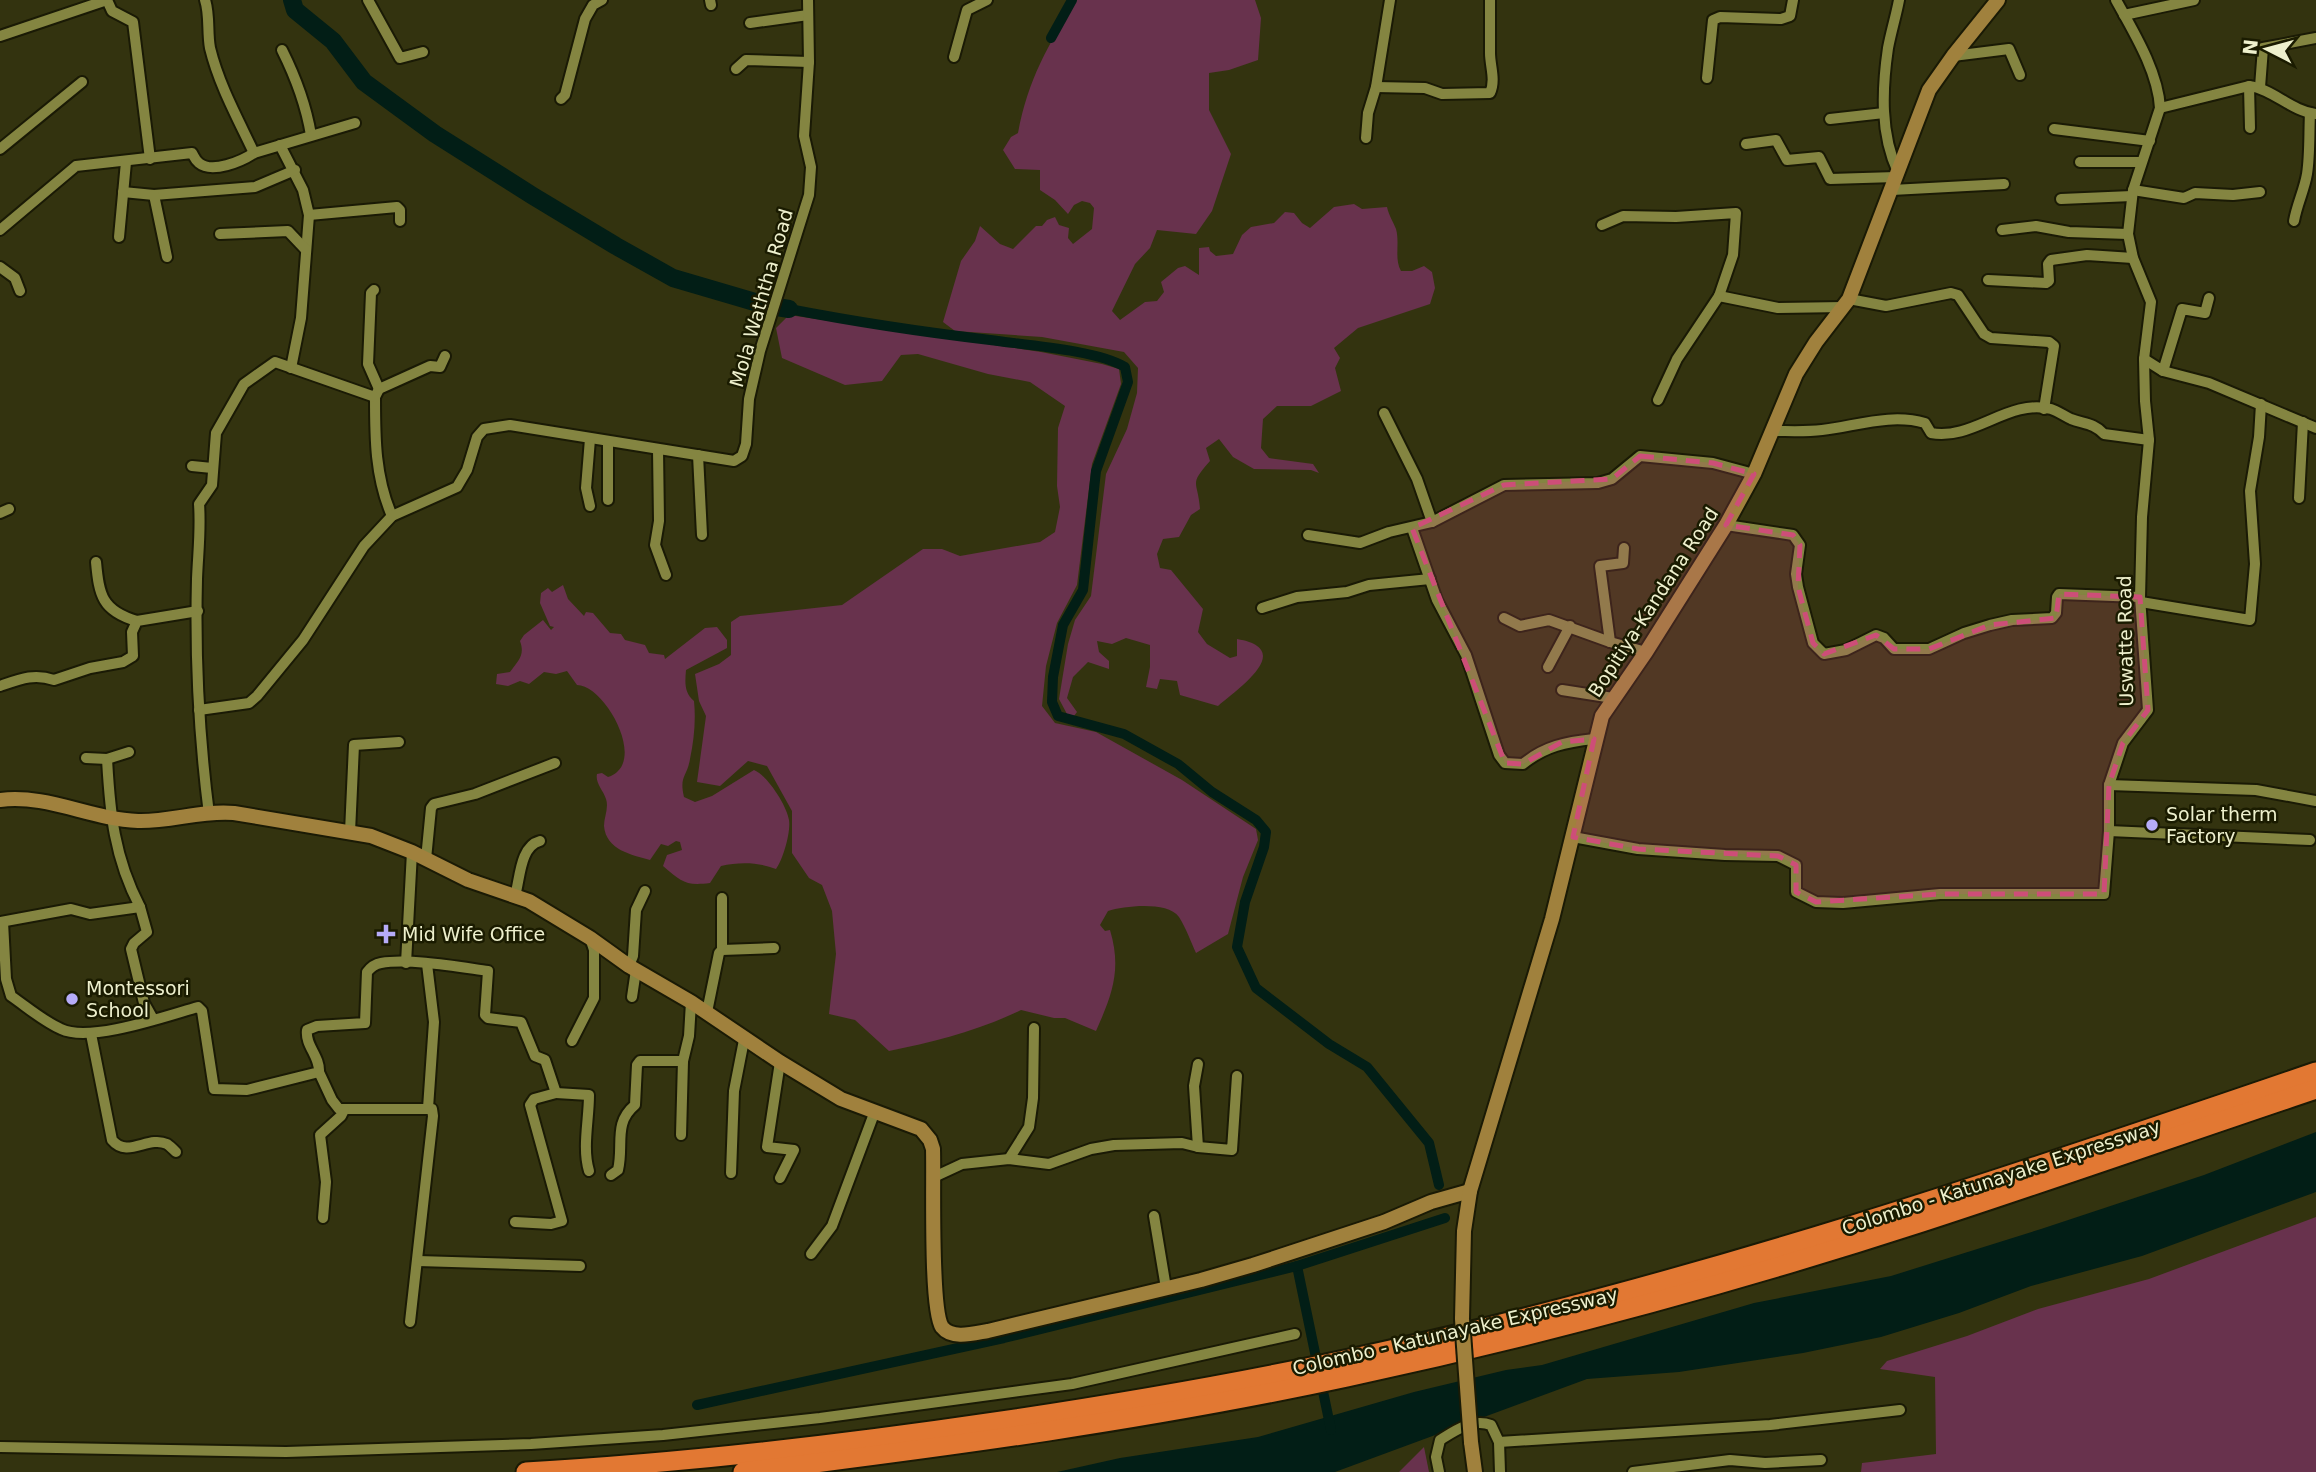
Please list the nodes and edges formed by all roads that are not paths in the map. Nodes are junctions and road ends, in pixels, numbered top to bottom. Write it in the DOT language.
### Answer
graph roads {
  1 [pos="107,0"];
  2 [pos="205,0"];
  3 [pos="368,0"];
  4 [pos="602,0"];
  5 [pos="808,0"];
  6 [pos="987,0"];
  7 [pos="1390,0"];
  8 [pos="1490,0"];
  9 [pos="1793,0"];
  10 [pos="1899,0"];
  11 [pos="1998,0"];
  12 [pos="2116,0"];
  13 [pos="2194,0"];
  14 [pos="808,15"];
  15 [pos="2124,15"];
  16 [pos="750,23"];
  17 [pos="0,36"];
  18 [pos="2316,38"];
  19 [pos="282,50"];
  20 [pos="423,52"];
  21 [pos="1953,55"];
  22 [pos="954,57"];
  23 [pos="809,62"];
  24 [pos="736,69"];
  25 [pos="2020,75"];
  26 [pos="1707,78"];
  27 [pos="82,82"];
  28 [pos="1376,86"];
  29 [pos="2255,87"];
  30 [pos="561,99"];
  31 [pos="2160,108"];
  32 [pos="1884,113"];
  33 [pos="2313,114"];
  34 [pos="1830,119"];
  35 [pos="355,122"];
  36 [pos="2250,128"];
  37 [pos="2054,129"];
  38 [pos="311,135"];
  39 [pos="1366,138"];
  40 [pos="2150,141"];
  41 [pos="1746,144"];
  42 [pos="280,145"];
  43 [pos="0,149"];
  44 [pos="254,153"];
  45 [pos="150,159"];
  46 [pos="126,162"];
  47 [pos="2080,162"];
  48 [pos="2141,162"];
  49 [pos="295,170"];
  50 [pos="1895,180"];
  51 [pos="2004,184"];
  52 [pos="123,192"];
  53 [pos="2260,192"];
  54 [pos="2132,193"];
  55 [pos="154,195"];
  56 [pos="2062,198"];
  57 [pos="309,215"];
  58 [pos="400,221"];
  59 [pos="2294,221"];
  60 [pos="1602,225"];
  61 [pos="0,230"];
  62 [pos="2002,230"];
  63 [pos="220,234"];
  64 [pos="2128,234"];
  65 [pos="119,237"];
  66 [pos="306,250"];
  67 [pos="167,257"];
  68 [pos="2133,258"];
  69 [pos="0,267"];
  70 [pos="1988,280"];
  71 [pos="374,290"];
  72 [pos="20,291"];
  73 [pos="1719,296"];
  74 [pos="2209,298"];
  75 [pos="1846,303"];
  76 [pos="445,356"];
  77 [pos="2144,359"];
  78 [pos="291,368"];
  79 [pos="2163,370"];
  80 [pos="377,393"];
  81 [pos="1658,400"];
  82 [pos="2261,404"];
  83 [pos="2044,409"];
  84 [pos="1384,413"];
  85 [pos="2303,422"];
  86 [pos="2316,428"];
  87 [pos="1773,431"];
  88 [pos="590,439"];
  89 [pos="2150,440"];
  90 [pos="608,442"];
  91 [pos="658,450"];
  92 [pos="698,455"];
  93 [pos="192,466"];
  94 [pos="212,468"];
  95 [pos="1754,474"];
  96 [pos="2299,498"];
  97 [pos="608,500"];
  98 [pos="590,506"];
  99 [pos="392,516"];
  100 [pos="1432,522"];
  101 [pos="1726,525"];
  102 [pos="1412,528"];
  103 [pos="702,535"];
  104 [pos="1308,535"];
  105 [pos="1624,548"];
  106 [pos="96,562"];
  107 [pos="666,575"];
  108 [pos="1430,579"];
  109 [pos="2141,600"];
  110 [pos="1262,608"];
  111 [pos="198,611"];
  112 [pos="1504,618"];
  113 [pos="137,621"];
  114 [pos="1570,625"];
  115 [pos="1611,642"];
  116 [pos="1646,652"];
  117 [pos="1548,667"];
  118 [pos="0,686"];
  119 [pos="1562,690"];
  120 [pos="1613,698"];
  121 [pos="199,710"];
  122 [pos="1594,739"];
  123 [pos="399,742"];
  124 [pos="129,752"];
  125 [pos="86,758"];
  126 [pos="107,758"];
  127 [pos="555,763"];
  128 [pos="2109,785"];
  129 [pos="0,800"];
  130 [pos="2316,801"];
  131 [pos="209,814"];
  132 [pos="110,817"];
  133 [pos="2109,831"];
  134 [pos="350,832"];
  135 [pos="1573,837"];
  136 [pos="2310,840"];
  137 [pos="540,841"];
  138 [pos="412,852"];
  139 [pos="426,859"];
  140 [pos="645,891"];
  141 [pos="515,896"];
  142 [pos="722,898"];
  143 [pos="140,907"];
  144 [pos="1,922"];
  145 [pos="590,938"];
  146 [pos="774,948"];
  147 [pos="722,950"];
  148 [pos="406,963"];
  149 [pos="427,964"];
  150 [pos="633,968"];
  151 [pos="632,997"];
  152 [pos="691,1002"];
  153 [pos="707,1012"];
  154 [pos="153,1019"];
  155 [pos="1034,1028"];
  156 [pos="91,1034"];
  157 [pos="744,1040"];
  158 [pos="572,1041"];
  159 [pos="683,1060"];
  160 [pos="780,1062"];
  161 [pos="1198,1064"];
  162 [pos="319,1072"];
  163 [pos="2316,1073"];
  164 [pos="1237,1076"];
  165 [pos="2316,1089"];
  166 [pos="556,1093"];
  167 [pos="428,1108"];
  168 [pos="344,1110"];
  169 [pos="875,1111"];
  170 [pos="681,1135"];
  171 [pos="1198,1147"];
  172 [pos="176,1152"];
  173 [pos="1009,1159"];
  174 [pos="589,1171"];
  175 [pos="731,1172"];
  176 [pos="611,1175"];
  177 [pos="934,1177"];
  178 [pos="780,1178"];
  179 [pos="1470,1191"];
  180 [pos="1154,1216"];
  181 [pos="323,1218"];
  182 [pos="514,1222"];
  183 [pos="811,1254"];
  184 [pos="418,1261"];
  185 [pos="580,1266"];
  186 [pos="1166,1288"];
  187 [pos="410,1322"];
  188 [pos="1295,1334"];
  189 [pos="1320,1373"];
  190 [pos="1900,1409"];
  191 [pos="1499,1442"];
  192 [pos="0,1447"];
  193 [pos="1821,1460"];
  194 [pos="526,1472"];
  195 [pos="743,1472"];
  196 [pos="1440,1472"];
  197 [pos="1475,1472"];
  198 [pos="1500,1472"];
  199 [pos="1633,1472"];
  1 -- 17 [label="street"];
  1 -- 45 [label="street"];
  2 -- 44 [label="street"];
  3 -- 20 [label="street"];
  4 -- 30 [label="street"];
  5 -- 14 [label="street, Mola Waththa Road"];
  6 -- 22 [label="street"];
  7 -- 28 [label="street"];
  8 -- 28 [label="street"];
  9 -- 26 [label="street"];
  10 -- 32 [label="street"];
  11 -- 21 [label="street, Bopitiya-Kandana Road"];
  12 -- 15 [label="street"];
  13 -- 15 [label="street"];
  14 -- 16 [label="street"];
  14 -- 23 [label="street, Mola Waththa Road"];
  15 -- 31 [label="street"];
  18 -- 29 [label="street"];
  19 -- 38 [label="street"];
  21 -- 25 [label="street"];
  21 -- 50 [label="street, Bopitiya-Kandana Road"];
  23 -- 24 [label="street"];
  23 -- 92 [label="street, Mola Waththa Road"];
  27 -- 43 [label="street"];
  28 -- 39 [label="street"];
  29 -- 31 [label="street"];
  29 -- 33 [label="street"];
  29 -- 36 [label="street"];
  31 -- 40 [label="street, Uswatte Road"];
  32 -- 34 [label="street"];
  32 -- 50 [label="street"];
  33 -- 59 [label="street"];
  35 -- 38 [label="street"];
  37 -- 40 [label="street"];
  38 -- 42 [label="street"];
  40 -- 48 [label="street, Uswatte Road"];
  41 -- 50 [label="street"];
  42 -- 44 [label="street"];
  42 -- 49 [label="street"];
  44 -- 45 [label="street"];
  45 -- 46 [label="street"];
  46 -- 52 [label="street"];
  46 -- 61 [label="street"];
  47 -- 48 [label="street"];
  48 -- 54 [label="street, Uswatte Road"];
  49 -- 55 [label="street"];
  49 -- 57 [label="street"];
  50 -- 51 [label="street"];
  50 -- 75 [label="street, Bopitiya-Kandana Road"];
  52 -- 55 [label="street"];
  52 -- 65 [label="street"];
  53 -- 54 [label="street"];
  54 -- 56 [label="street"];
  54 -- 64 [label="street, Uswatte Road"];
  55 -- 67 [label="street"];
  57 -- 58 [label="street"];
  57 -- 66 [label="street"];
  60 -- 73 [label="street"];
  62 -- 64 [label="street"];
  63 -- 66 [label="street"];
  64 -- 68 [label="street, Uswatte Road"];
  66 -- 78 [label="street"];
  68 -- 70 [label="street"];
  68 -- 77 [label="street, Uswatte Road"];
  69 -- 72 [label="street"];
  71 -- 80 [label="street"];
  73 -- 75 [label="street"];
  73 -- 81 [label="street"];
  74 -- 79 [label="street"];
  75 -- 83 [label="street"];
  75 -- 87 [label="street, Bopitiya-Kandana Road"];
  76 -- 80 [label="street"];
  77 -- 79 [label="street"];
  77 -- 89 [label="street, Uswatte Road"];
  78 -- 80 [label="street"];
  78 -- 94 [label="street"];
  79 -- 82 [label="street"];
  80 -- 99 [label="street"];
  82 -- 85 [label="street"];
  82 -- 109 [label="street"];
  83 -- 87 [label="street"];
  83 -- 89 [label="street"];
  84 -- 100 [label="street"];
  85 -- 86 [label="street"];
  85 -- 96 [label="street"];
  87 -- 95 [label="street, Bopitiya-Kandana Road"];
  88 -- 90 [label="street, Mola Waththa Road"];
  88 -- 98 [label="street"];
  88 -- 99 [label="street, Mola Waththa Road"];
  89 -- 109 [label="street, Uswatte Road"];
  90 -- 91 [label="street, Mola Waththa Road"];
  90 -- 97 [label="street"];
  91 -- 92 [label="street, Mola Waththa Road"];
  91 -- 107 [label="street"];
  92 -- 103 [label="street"];
  93 -- 94 [label="street"];
  94 -- 111 [label="street"];
  95 -- 100 [label="street"];
  95 -- 101 [label="street, Bopitiya-Kandana Road"];
  99 -- 121 [label="street"];
  100 -- 102 [label="street"];
  101 -- 109 [label="street"];
  101 -- 116 [label="street, Bopitiya-Kandana Road"];
  102 -- 104 [label="street"];
  102 -- 108 [label="street"];
  105 -- 115 [label="street"];
  106 -- 113 [label="street"];
  108 -- 110 [label="street"];
  108 -- 122 [label="street"];
  109 -- 128 [label="street, Uswatte Road"];
  111 -- 113 [label="street"];
  111 -- 121 [label="street"];
  112 -- 114 [label="street"];
  113 -- 118 [label="street"];
  114 -- 115 [label="street"];
  114 -- 117 [label="street"];
  115 -- 116 [label="street"];
  116 -- 120 [label="street, Bopitiya-Kandana Road"];
  119 -- 120 [label="street"];
  120 -- 122 [label="street, Bopitiya-Kandana Road"];
  121 -- 131 [label="street"];
  122 -- 135 [label="street, Bopitiya-Kandana Road"];
  123 -- 134 [label="street"];
  124 -- 126 [label="street"];
  125 -- 126 [label="street"];
  126 -- 132 [label="street"];
  127 -- 139 [label="street"];
  128 -- 130 [label="street"];
  128 -- 133 [label="street, Uswatte Road"];
  129 -- 132 [label="street"];
  131 -- 132 [label="street"];
  131 -- 134 [label="street"];
  132 -- 143 [label="street"];
  133 -- 135 [label="street, Uswatte Road"];
  133 -- 136 [label="street"];
  134 -- 138 [label="street"];
  135 -- 179 [label="street, Bopitiya-Kandana Road"];
  137 -- 141 [label="street"];
  138 -- 139 [label="street"];
  138 -- 148 [label="street"];
  139 -- 141 [label="street"];
  140 -- 150 [label="street"];
  141 -- 145 [label="street"];
  142 -- 147 [label="street"];
  143 -- 144 [label="street"];
  143 -- 154 [label="street"];
  144 -- 156 [label="street"];
  145 -- 150 [label="street"];
  145 -- 158 [label="street"];
  146 -- 147 [label="street"];
  147 -- 153 [label="street"];
  148 -- 149 [label="street"];
  148 -- 162 [label="street"];
  149 -- 166 [label="street"];
  149 -- 167 [label="street"];
  150 -- 151 [label="street"];
  150 -- 152 [label="street"];
  152 -- 153 [label="street"];
  152 -- 159 [label="street"];
  153 -- 157 [label="street"];
  154 -- 156 [label="street"];
  154 -- 162 [label="street"];
  155 -- 173 [label="street"];
  156 -- 172 [label="street"];
  157 -- 160 [label="street"];
  157 -- 175 [label="street"];
  159 -- 170 [label="street"];
  159 -- 176 [label="street"];
  160 -- 169 [label="street"];
  160 -- 178 [label="street"];
  161 -- 171 [label="street"];
  162 -- 168 [label="street"];
  163 -- 189 [label="highway, Colombo - Katunayake Expressway"];
  164 -- 171 [label="street"];
  165 -- 189 [label="highway, Colombo - Katunayake Expressway"];
  166 -- 174 [label="street"];
  166 -- 182 [label="street"];
  167 -- 168 [label="street"];
  167 -- 184 [label="street"];
  168 -- 181 [label="street"];
  169 -- 177 [label="street"];
  169 -- 183 [label="street"];
  171 -- 173 [label="street"];
  173 -- 177 [label="street"];
  177 -- 186 [label="street"];
  179 -- 186 [label="street"];
  179 -- 197 [label="street, Bopitiya-Kandana Road, bridge"];
  180 -- 186 [label="street"];
  184 -- 185 [label="street"];
  184 -- 187 [label="street"];
  188 -- 192 [label="street"];
  189 -- 194 [label="highway, Colombo - Katunayake Expressway"];
  189 -- 195 [label="highway, Colombo - Katunayake Expressway"];
  190 -- 191 [label="street"];
  191 -- 196 [label="street"];
  191 -- 198 [label="street"];
  193 -- 199 [label="street"];
}
